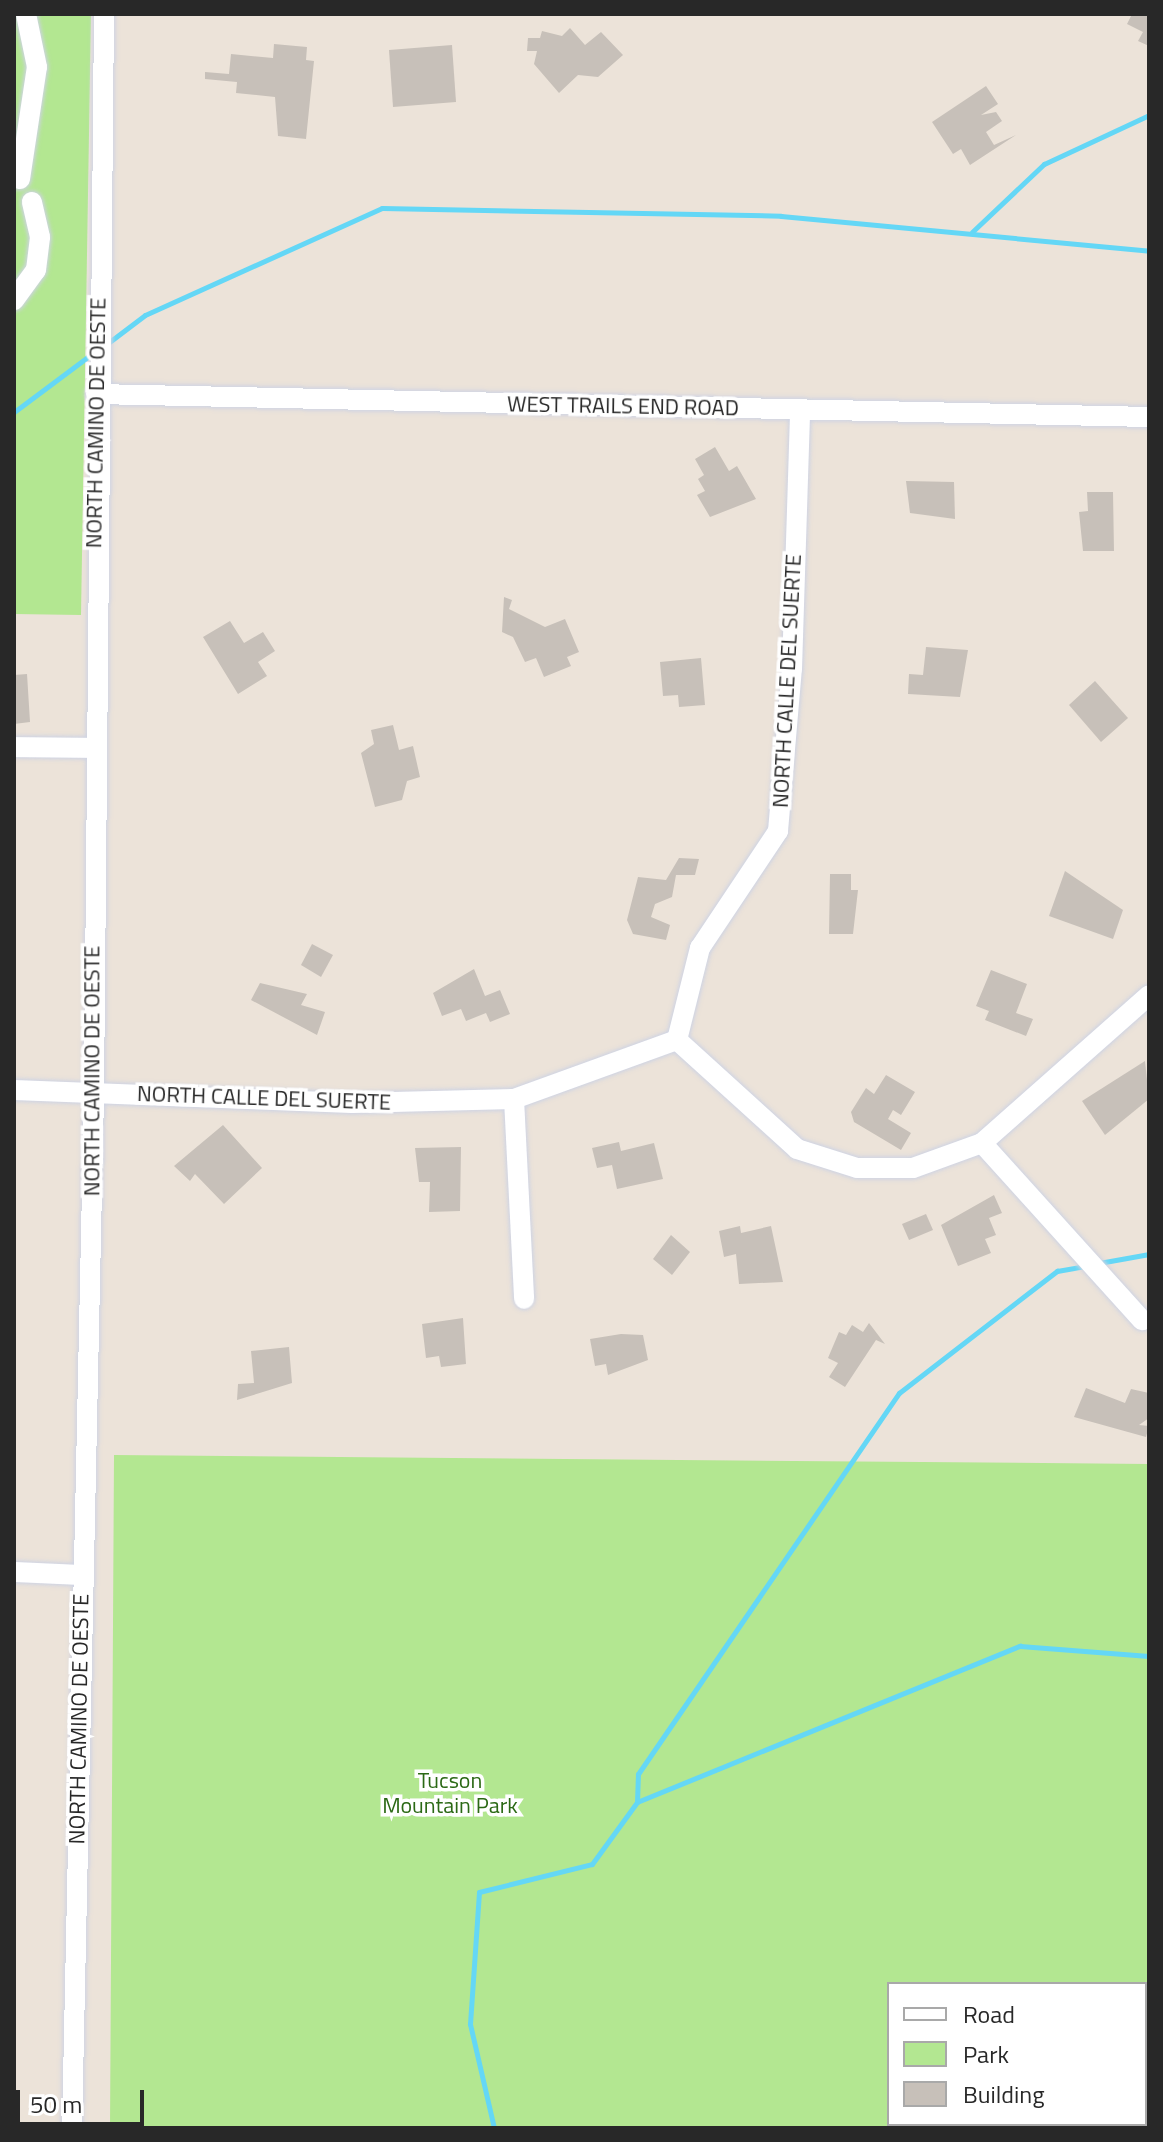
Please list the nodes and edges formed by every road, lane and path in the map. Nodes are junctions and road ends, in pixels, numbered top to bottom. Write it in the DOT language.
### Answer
graph roads {
  1 [pos="26,14"];
  2 [pos="104,14"];
  3 [pos="20,179"];
  4 [pos="32,202"];
  5 [pos="14,300"];
  6 [pos="96,394"];
  7 [pos="800,410"];
  8 [pos="1149,417"];
  9 [pos="14,747"];
  10 [pos="93,748"];
  11 [pos="1149,995"];
  12 [pos="677,1040"];
  13 [pos="14,1090"];
  14 [pos="94,1092"];
  15 [pos="514,1099"];
  16 [pos="982,1143"];
  17 [pos="524,1299"];
  18 [pos="1142,1320"];
  19 [pos="21,1572"];
  20 [pos="82,1575"];
  21 [pos="72,2128"];
  1 -- 3 [label="street"];
  2 -- 6 [label="street, NORTH CAMINO DE OESTE"];
  4 -- 5 [label="street"];
  6 -- 7 [label="street, WEST TRAILS END ROAD"];
  6 -- 10 [label="street, NORTH CAMINO DE OESTE"];
  7 -- 8 [label="street, WEST TRAILS END ROAD"];
  7 -- 12 [label="street, NORTH CALLE DEL SUERTE"];
  9 -- 10 [label="street"];
  10 -- 14 [label="street, NORTH CAMINO DE OESTE"];
  11 -- 16 [label="street"];
  12 -- 15 [label="street, NORTH CALLE DEL SUERTE"];
  12 -- 16 [label="street"];
  13 -- 14 [label="street, NORTH CALLE DEL SUERTE"];
  14 -- 15 [label="street, NORTH CALLE DEL SUERTE"];
  14 -- 20 [label="street, NORTH CAMINO DE OESTE"];
  15 -- 17 [label="street"];
  16 -- 18 [label="street"];
  19 -- 20 [label="street"];
  20 -- 21 [label="street, NORTH CAMINO DE OESTE"];
}
